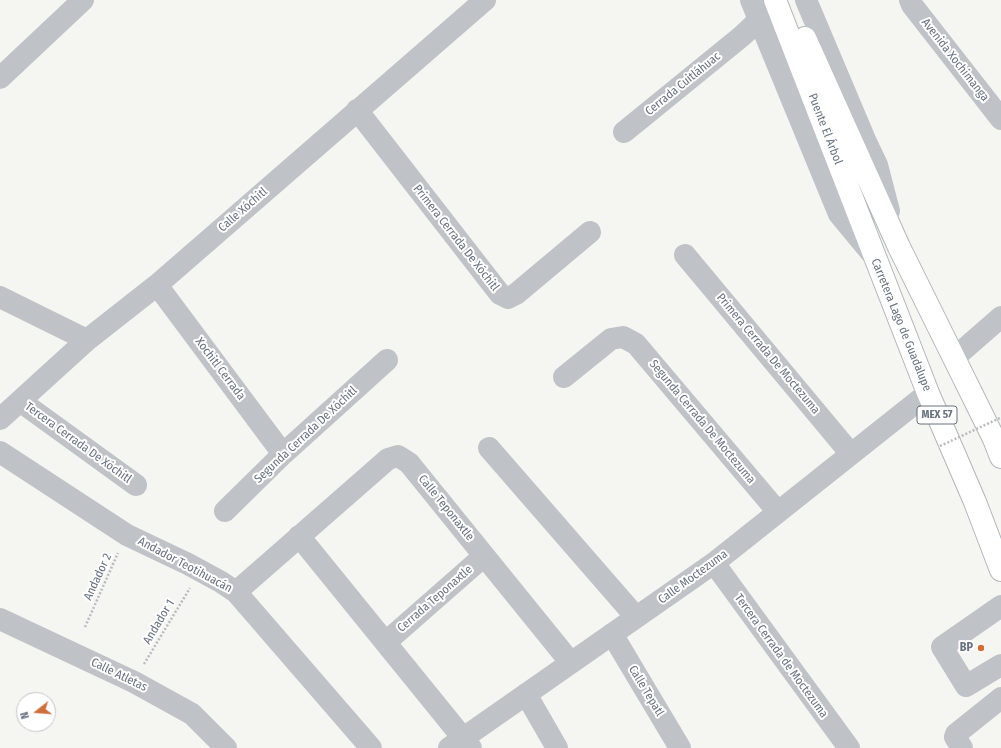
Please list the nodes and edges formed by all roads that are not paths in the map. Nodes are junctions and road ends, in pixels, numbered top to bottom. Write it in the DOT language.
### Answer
graph roads {
  1 [pos="83,0"];
  2 [pos="485,0"];
  3 [pos="775,0"];
  4 [pos="788,0"];
  5 [pos="806,0"];
  6 [pos="910,0"];
  7 [pos="755,10"];
  8 [pos="0,78"];
  9 [pos="357,110"];
  10 [pos="1001,119"];
  11 [pos="624,132"];
  12 [pos="847,156"];
  13 [pos="590,232"];
  14 [pos="899,247"];
  15 [pos="685,255"];
  16 [pos="875,258"];
  17 [pos="157,285"];
  18 [pos="0,297"];
  19 [pos="1001,317"];
  20 [pos="87,340"];
  21 [pos="954,358"];
  22 [pos="387,360"];
  23 [pos="564,378"];
  24 [pos="928,393"];
  25 [pos="20,401"];
  26 [pos="0,419"];
  27 [pos="489,448"];
  28 [pos="0,452"];
  29 [pos="283,454"];
  30 [pos="851,454"];
  31 [pos="1001,457"];
  32 [pos="136,485"];
  33 [pos="225,511"];
  34 [pos="778,512"];
  35 [pos="300,536"];
  36 [pos="484,556"];
  37 [pos="714,563"];
  38 [pos="1001,570"];
  39 [pos="236,592"];
  40 [pos="1001,606"];
  41 [pos="636,617"];
  42 [pos="0,619"];
  43 [pos="612,634"];
  44 [pos="386,642"];
  45 [pos="571,663"];
  46 [pos="1001,665"];
  47 [pos="526,694"];
  48 [pos="1001,698"];
  49 [pos="461,745"];
  50 [pos="226,748"];
  51 [pos="371,748"];
  52 [pos="557,748"];
  53 [pos="680,748"];
  54 [pos="849,748"];
  55 [pos="962,748"];
  1 -- 8 [label="street"];
  2 -- 9 [label="street, Calle Xóchitl"];
  3 -- 12 [label="main road, Puente El Árbol"];
  4 -- 12 [label="main road, Puente El Árbol"];
  5 -- 14 [label="street"];
  6 -- 10 [label="street, Avenida Xochimanga"];
  7 -- 11 [label="street, Cerrada Cuitláhuac"];
  7 -- 16 [label="street, Carretera Lago de Guadalupe / MEX 57"];
  9 -- 13 [label="street, Primera Cerrada De Xóchitl"];
  9 -- 17 [label="street, Calle Xóchitl"];
  12 -- 14 [label="main road, Puente El Árbol"];
  12 -- 16 [label="main road, Puente El Árbol"];
  14 -- 21 [label="main road"];
  15 -- 30 [label="street, Primera Cerrada De Moctezuma"];
  16 -- 24 [label="main road, Carretera Lago de Guadalupe / MEX 57"];
  17 -- 20 [label="street, Calle Xóchitl"];
  17 -- 29 [label="street, Xochitl Cerrada"];
  18 -- 20 [label="street"];
  19 -- 21 [label="street"];
  20 -- 25 [label="street, Calle Xóchitl"];
  21 -- 31 [label="main road"];
  22 -- 29 [label="street, Segunda Cerrada De Xóchitl"];
  23 -- 34 [label="street, Segunda Cerrada De Moctezuma"];
  24 -- 30 [label="street, Calle Moctezuma"];
  24 -- 38 [label="main road, Carretera Lago de Guadalupe / MEX 57"];
  25 -- 26 [label="street, Calle Xóchitl"];
  25 -- 32 [label="street, Tercera Cerrada De Xóchitl"];
  27 -- 41 [label="street"];
  28 -- 39 [label="street, Andador Teotihuacán"];
  29 -- 33 [label="street, Segunda Cerrada De Xóchitl"];
  30 -- 34 [label="street, Calle Moctezuma"];
  34 -- 37 [label="street, Calle Moctezuma"];
  35 -- 36 [label="street, Calle Teponaxtle"];
  35 -- 39 [label="street, Calle Teponaxtle"];
  35 -- 44 [label="street"];
  36 -- 44 [label="street, Cerrada Teponaxtle"];
  36 -- 45 [label="street, Calle Teponaxtle"];
  37 -- 41 [label="street, Calle Moctezuma"];
  37 -- 54 [label="street, Tercera Cerrada de Moctezuma"];
  39 -- 51 [label="street, Andador Teotihuacán"];
  40 -- 46 [label="street"];
  41 -- 43 [label="street, Calle Moctezuma"];
  42 -- 50 [label="street, Calle Atletas"];
  43 -- 45 [label="street, Calle Moctezuma"];
  43 -- 53 [label="street, Calle Tepatl"];
  44 -- 49 [label="street"];
  45 -- 47 [label="street, Calle Moctezuma"];
  47 -- 49 [label="street, Calle Moctezuma"];
  47 -- 52 [label="street"];
  48 -- 55 [label="street"];
}
